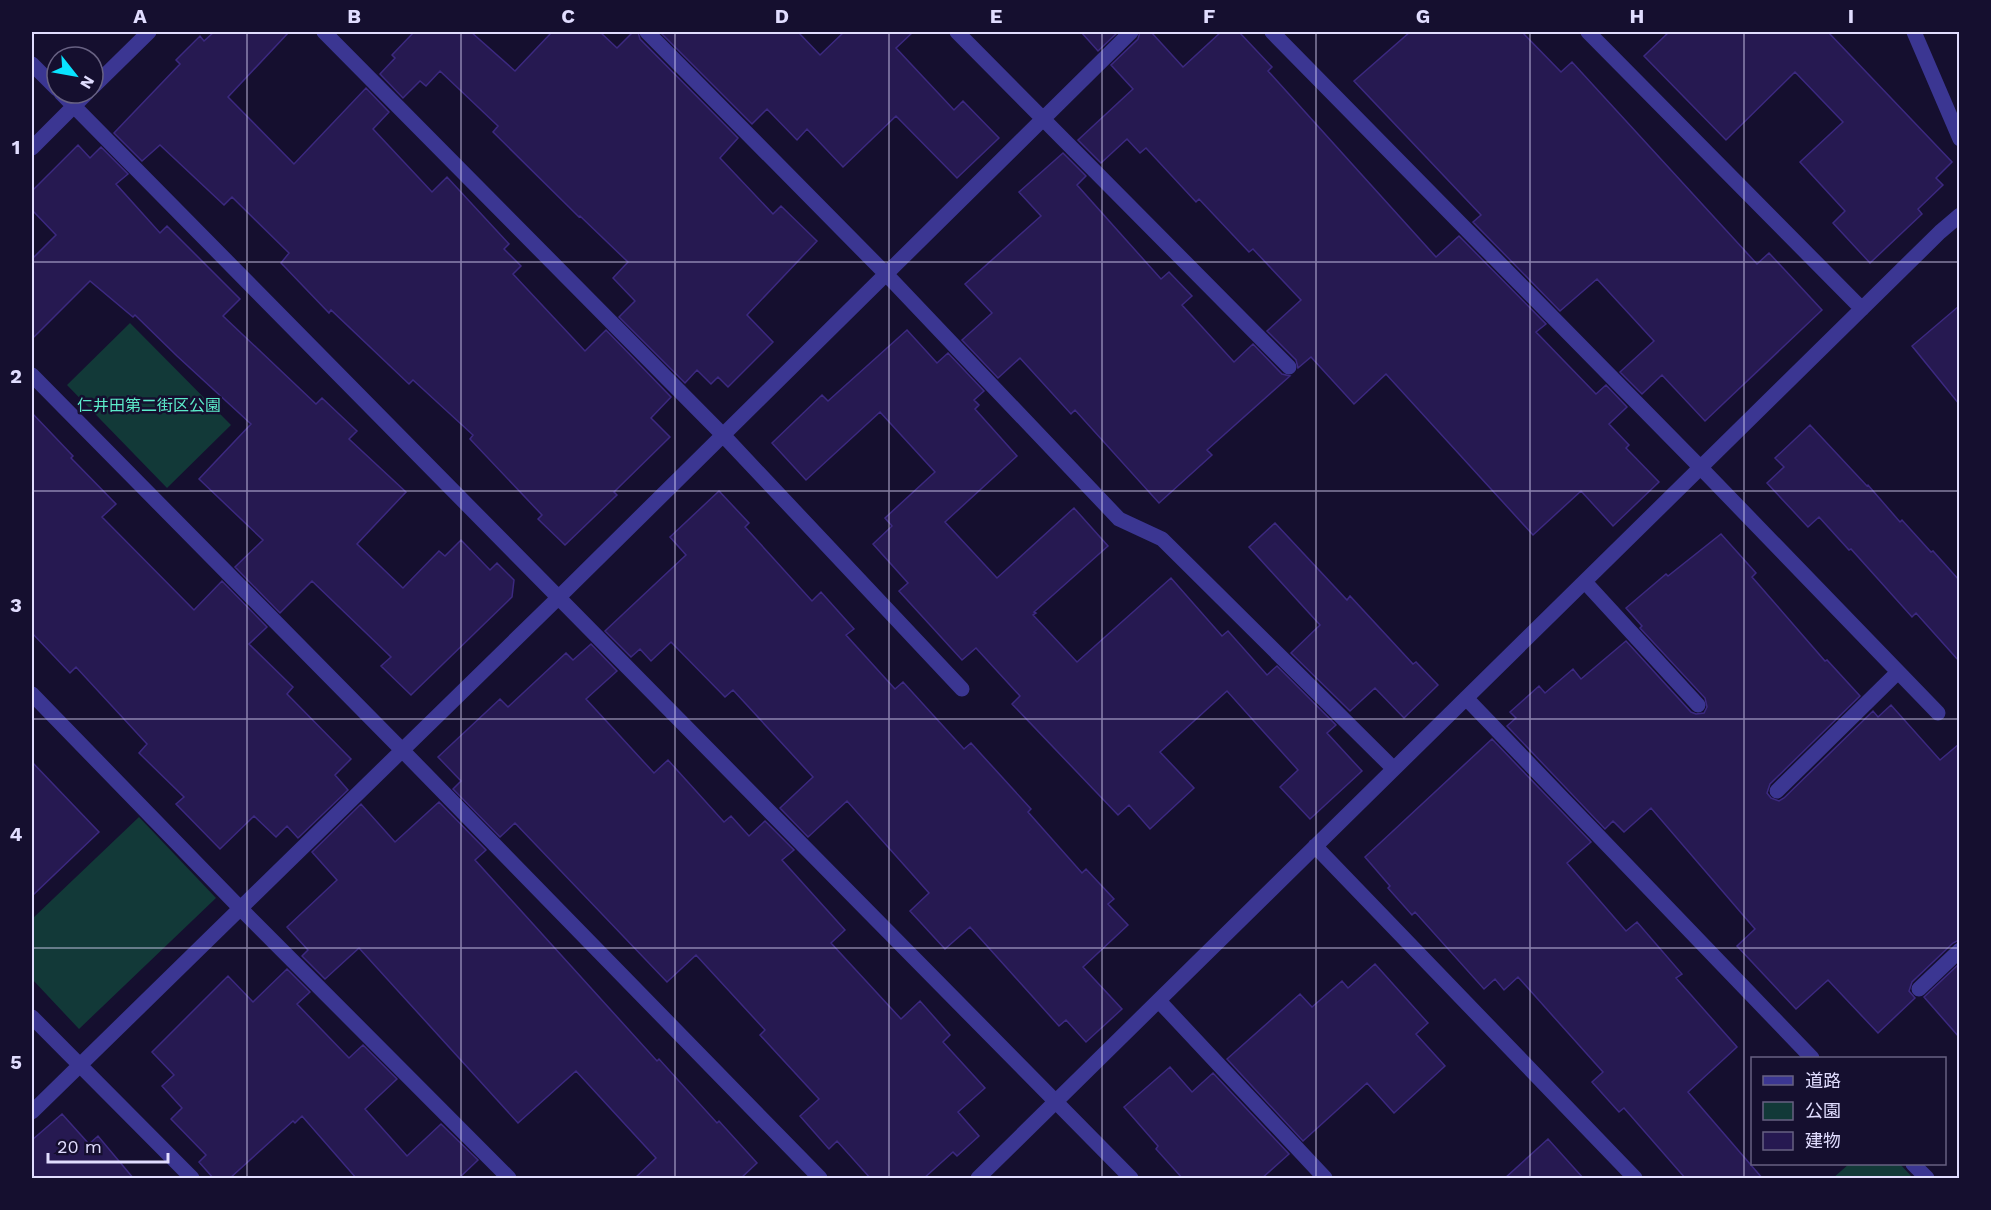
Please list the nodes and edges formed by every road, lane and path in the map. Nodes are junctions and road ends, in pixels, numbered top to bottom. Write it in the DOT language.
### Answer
graph roads {
  1 [pos="149,32"];
  2 [pos="324,32"];
  3 [pos="647,32"];
  4 [pos="957,32"];
  5 [pos="1131,32"];
  6 [pos="1272,32"];
  7 [pos="1588,32"];
  8 [pos="1914,32"];
  9 [pos="32,64"];
  10 [pos="105,75"];
  11 [pos="45,77"];
  12 [pos="74,106"];
  13 [pos="1043,119"];
  14 [pos="1959,139"];
  15 [pos="32,148"];
  16 [pos="1959,215"];
  17 [pos="886,274"];
  18 [pos="1862,309"];
  19 [pos="1289,367"];
  20 [pos="32,375"];
  21 [pos="723,435"];
  22 [pos="1701,468"];
  23 [pos="1585,582"];
  24 [pos="558,597"];
  25 [pos="1898,672"];
  26 [pos="962,689"];
  27 [pos="32,694"];
  28 [pos="1467,698"];
  29 [pos="1698,705"];
  30 [pos="1938,713"];
  31 [pos="402,750"];
  32 [pos="1394,769"];
  33 [pos="1777,791"];
  34 [pos="1316,846"];
  35 [pos="241,909"];
  36 [pos="1959,950"];
  37 [pos="1919,989"];
  38 [pos="1159,1001"];
  39 [pos="32,1017"];
  40 [pos="1810,1057"];
  41 [pos="80,1065"];
  42 [pos="1056,1102"];
  43 [pos="32,1112"];
  44 [pos="1914,1165"];
  45 [pos="192,1179"];
  46 [pos="509,1179"];
  47 [pos="820,1179"];
  48 [pos="978,1179"];
  49 [pos="1131,1179"];
  50 [pos="1324,1179"];
  51 [pos="1635,1179"];
  52 [pos="1927,1179"];
  1 -- 10 [label="street"];
  2 -- 21 [label="street"];
  3 -- 17 [label="street"];
  4 -- 13 [label="street"];
  5 -- 13 [label="street"];
  6 -- 22 [label="street"];
  7 -- 18 [label="street"];
  8 -- 14 [label="street"];
  9 -- 11 [label="street"];
  12 -- 15 [label="street"];
  12 -- 24 [label="street"];
  13 -- 17 [label="street"];
  13 -- 19 [label="street"];
  16 -- 18 [label="street"];
  17 -- 21 [label="street"];
  17 -- 32 [label="street"];
  18 -- 22 [label="street"];
  20 -- 31 [label="street"];
  21 -- 24 [label="street"];
  21 -- 26 [label="street"];
  22 -- 23 [label="street"];
  22 -- 25 [label="street"];
  23 -- 28 [label="street"];
  23 -- 29 [label="street"];
  24 -- 31 [label="street"];
  24 -- 42 [label="street"];
  25 -- 30 [label="street"];
  25 -- 33 [label="street"];
  27 -- 35 [label="street"];
  28 -- 32 [label="street"];
  28 -- 40 [label="street"];
  31 -- 35 [label="street"];
  31 -- 47 [label="street"];
  32 -- 34 [label="street"];
  34 -- 38 [label="street"];
  34 -- 51 [label="street"];
  35 -- 41 [label="street"];
  35 -- 46 [label="street"];
  36 -- 37 [label="street"];
  38 -- 42 [label="street"];
  38 -- 50 [label="street"];
  39 -- 41 [label="street"];
  41 -- 43 [label="street"];
  41 -- 45 [label="street"];
  42 -- 48 [label="street"];
  42 -- 49 [label="street"];
  44 -- 52 [label="street"];
}
